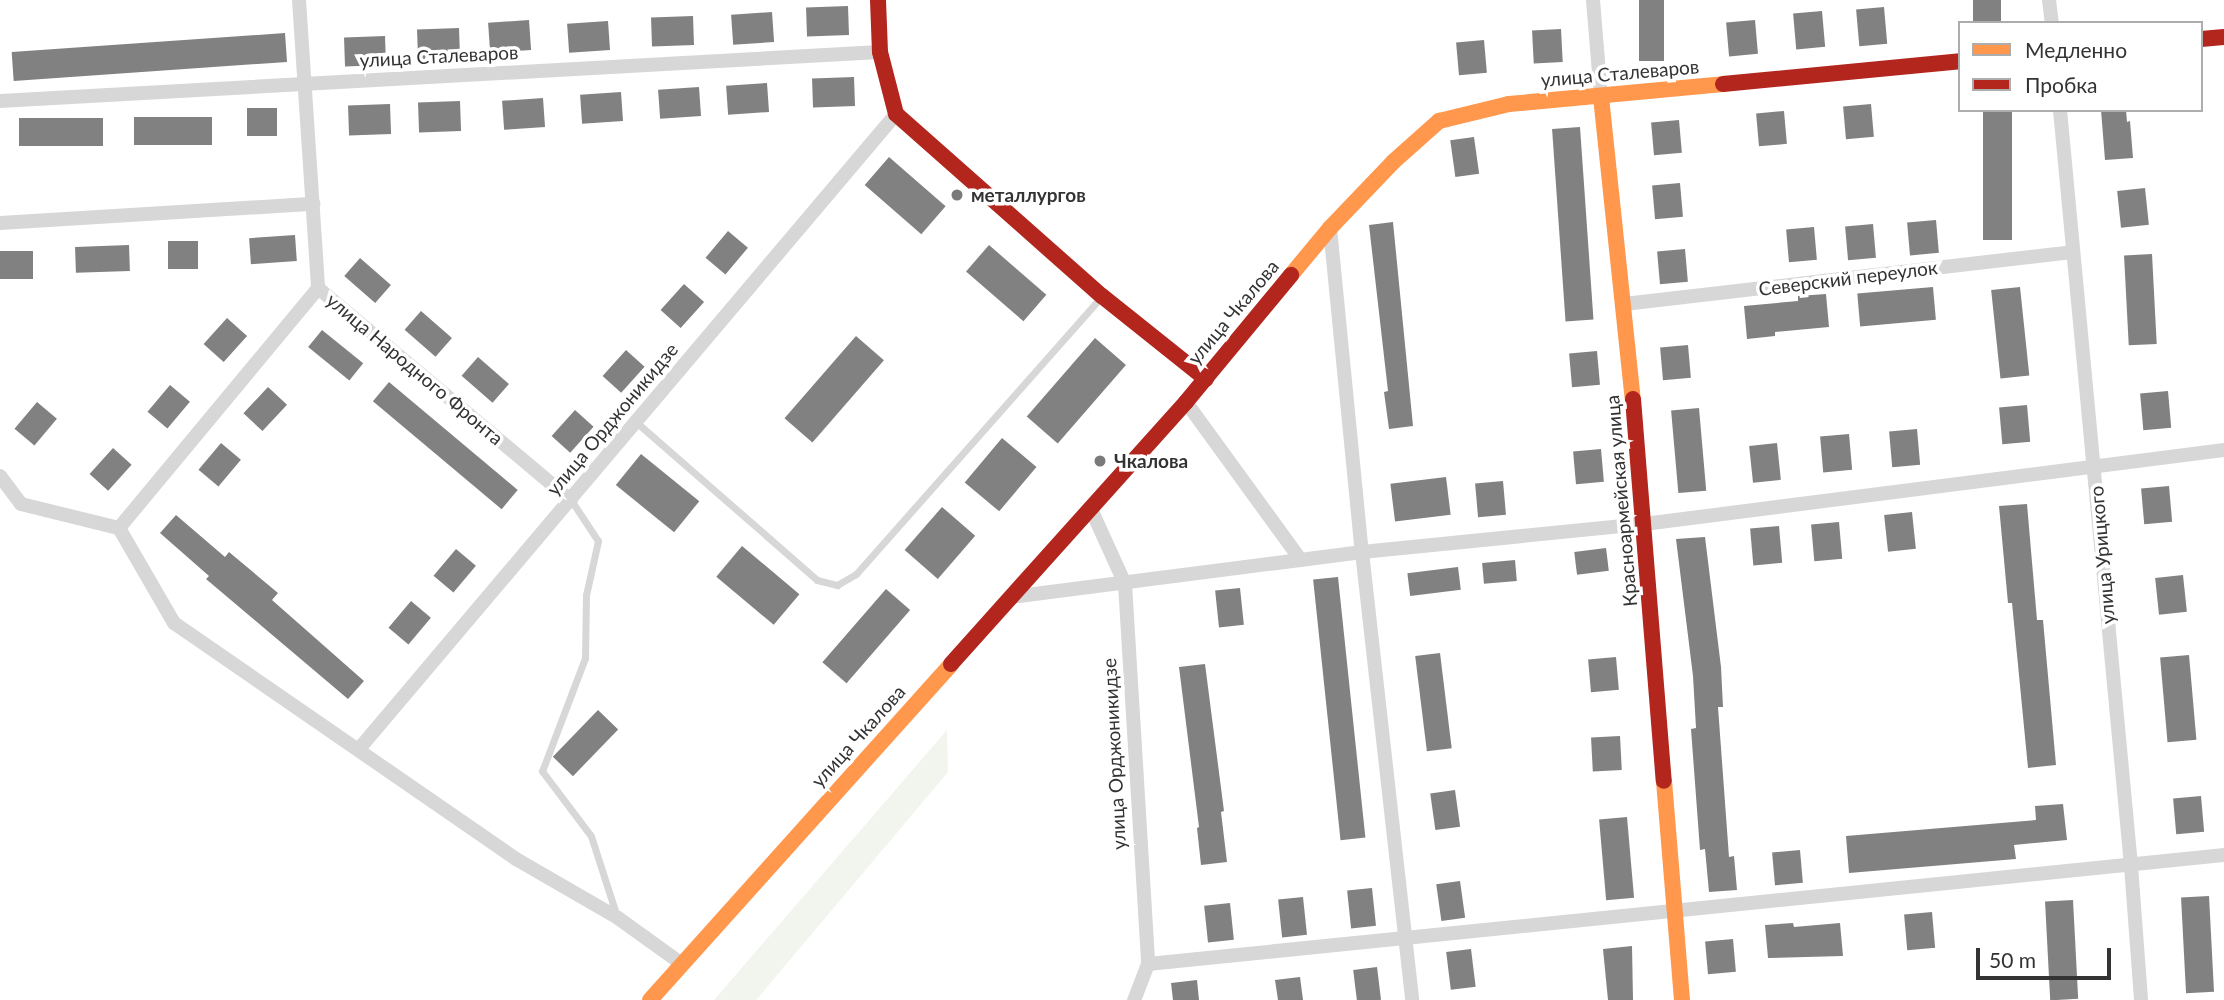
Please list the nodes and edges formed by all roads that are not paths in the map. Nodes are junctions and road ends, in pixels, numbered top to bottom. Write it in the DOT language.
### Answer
graph roads {
  1 [pos="299,0"];
  2 [pos="877,0"];
  3 [pos="1593,0"];
  4 [pos="2049,0"];
  5 [pos="2052,21"];
  6 [pos="2224,37"];
  7 [pos="2203,39"];
  8 [pos="880,52"];
  9 [pos="1958,61"];
  10 [pos="305,84"];
  11 [pos="1601,97"];
  12 [pos="0,101"];
  13 [pos="2060,112"];
  14 [pos="896,114"];
  15 [pos="313,204"];
  16 [pos="0,223"];
  17 [pos="1330,228"];
  18 [pos="2071,252"];
  19 [pos="318,288"];
  20 [pos="1102,296"];
  21 [pos="1625,304"];
  22 [pos="1206,379"];
  23 [pos="1186,402"];
  24 [pos="636,422"];
  25 [pos="2224,450"];
  26 [pos="2094,469"];
  27 [pos="0,476"];
  28 [pos="571,500"];
  29 [pos="1091,509"];
  30 [pos="1644,524"];
  31 [pos="119,528"];
  32 [pos="1362,552"];
  33 [pos="1301,560"];
  34 [pos="1125,584"];
  35 [pos="1009,598"];
  36 [pos="359,749"];
  37 [pos="2224,855"];
  38 [pos="2131,866"];
  39 [pos="1674,912"];
  40 [pos="618,918"];
  41 [pos="1405,941"];
  42 [pos="682,964"];
  43 [pos="1148,964"];
  44 [pos="650,1000"];
  45 [pos="1134,1000"];
  46 [pos="1412,1000"];
  47 [pos="1682,1000"];
  48 [pos="2141,1000"];
  1 -- 10 [label="street, улица Народного Фронта"];
  2 -- 8 [label="main road"];
  3 -- 11 [label="street, Красноармейская улица"];
  4 -- 5 [label="street"];
  6 -- 7 [label="main road"];
  8 -- 10 [label="street, улица Сталеваров"];
  8 -- 14 [label="main road"];
  9 -- 11 [label="main road, улица Сталеваров"];
  10 -- 12 [label="street, улица Сталеваров"];
  10 -- 15 [label="street, улица Народного Фронта"];
  11 -- 17 [label="main road, улица Сталеваров"];
  11 -- 21 [label="main road, Красноармейская улица"];
  13 -- 18 [label="street, улица Урицкого"];
  14 -- 20 [label="main road"];
  14 -- 24 [label="street, улица Орджоникидзе"];
  15 -- 16 [label="street"];
  15 -- 19 [label="street, улица Народного Фронта"];
  17 -- 22 [label="main road, улица Чкалова"];
  17 -- 32 [label="street"];
  18 -- 21 [label="street, Северский переулок"];
  18 -- 26 [label="street, улица Урицкого"];
  19 -- 28 [label="street, улица Народного Фронта"];
  19 -- 31 [label="street"];
  20 -- 22 [label="main road"];
  20 -- 24 [label="lane"];
  21 -- 30 [label="main road, Красноармейская улица"];
  22 -- 23 [label="main road, улица Чкалова"];
  23 -- 29 [label="main road, улица Чкалова"];
  23 -- 33 [label="street"];
  24 -- 28 [label="street, улица Орджоникидзе"];
  25 -- 26 [label="street"];
  26 -- 30 [label="street"];
  26 -- 38 [label="street, улица Урицкого"];
  27 -- 31 [label="street"];
  28 -- 36 [label="street, улица Орджоникидзе"];
  28 -- 40 [label="lane"];
  29 -- 34 [label="street, улица Орджоникидзе"];
  29 -- 35 [label="main road, улица Чкалова"];
  30 -- 32 [label="street"];
  30 -- 39 [label="main road, Красноармейская улица"];
  31 -- 36 [label="street"];
  32 -- 33 [label="street"];
  32 -- 41 [label="street"];
  33 -- 34 [label="street"];
  34 -- 35 [label="street"];
  34 -- 43 [label="street, улица Орджоникидзе"];
  35 -- 42 [label="main road, улица Чкалова"];
  36 -- 40 [label="street"];
  37 -- 38 [label="street"];
  38 -- 39 [label="street"];
  38 -- 48 [label="street, улица Урицкого"];
  39 -- 41 [label="street"];
  39 -- 47 [label="main road, Красноармейская улица"];
  40 -- 42 [label="street"];
  41 -- 43 [label="street"];
  41 -- 46 [label="street"];
  42 -- 44 [label="main road, улица Чкалова"];
  43 -- 45 [label="street, улица Орджоникидзе"];
}
